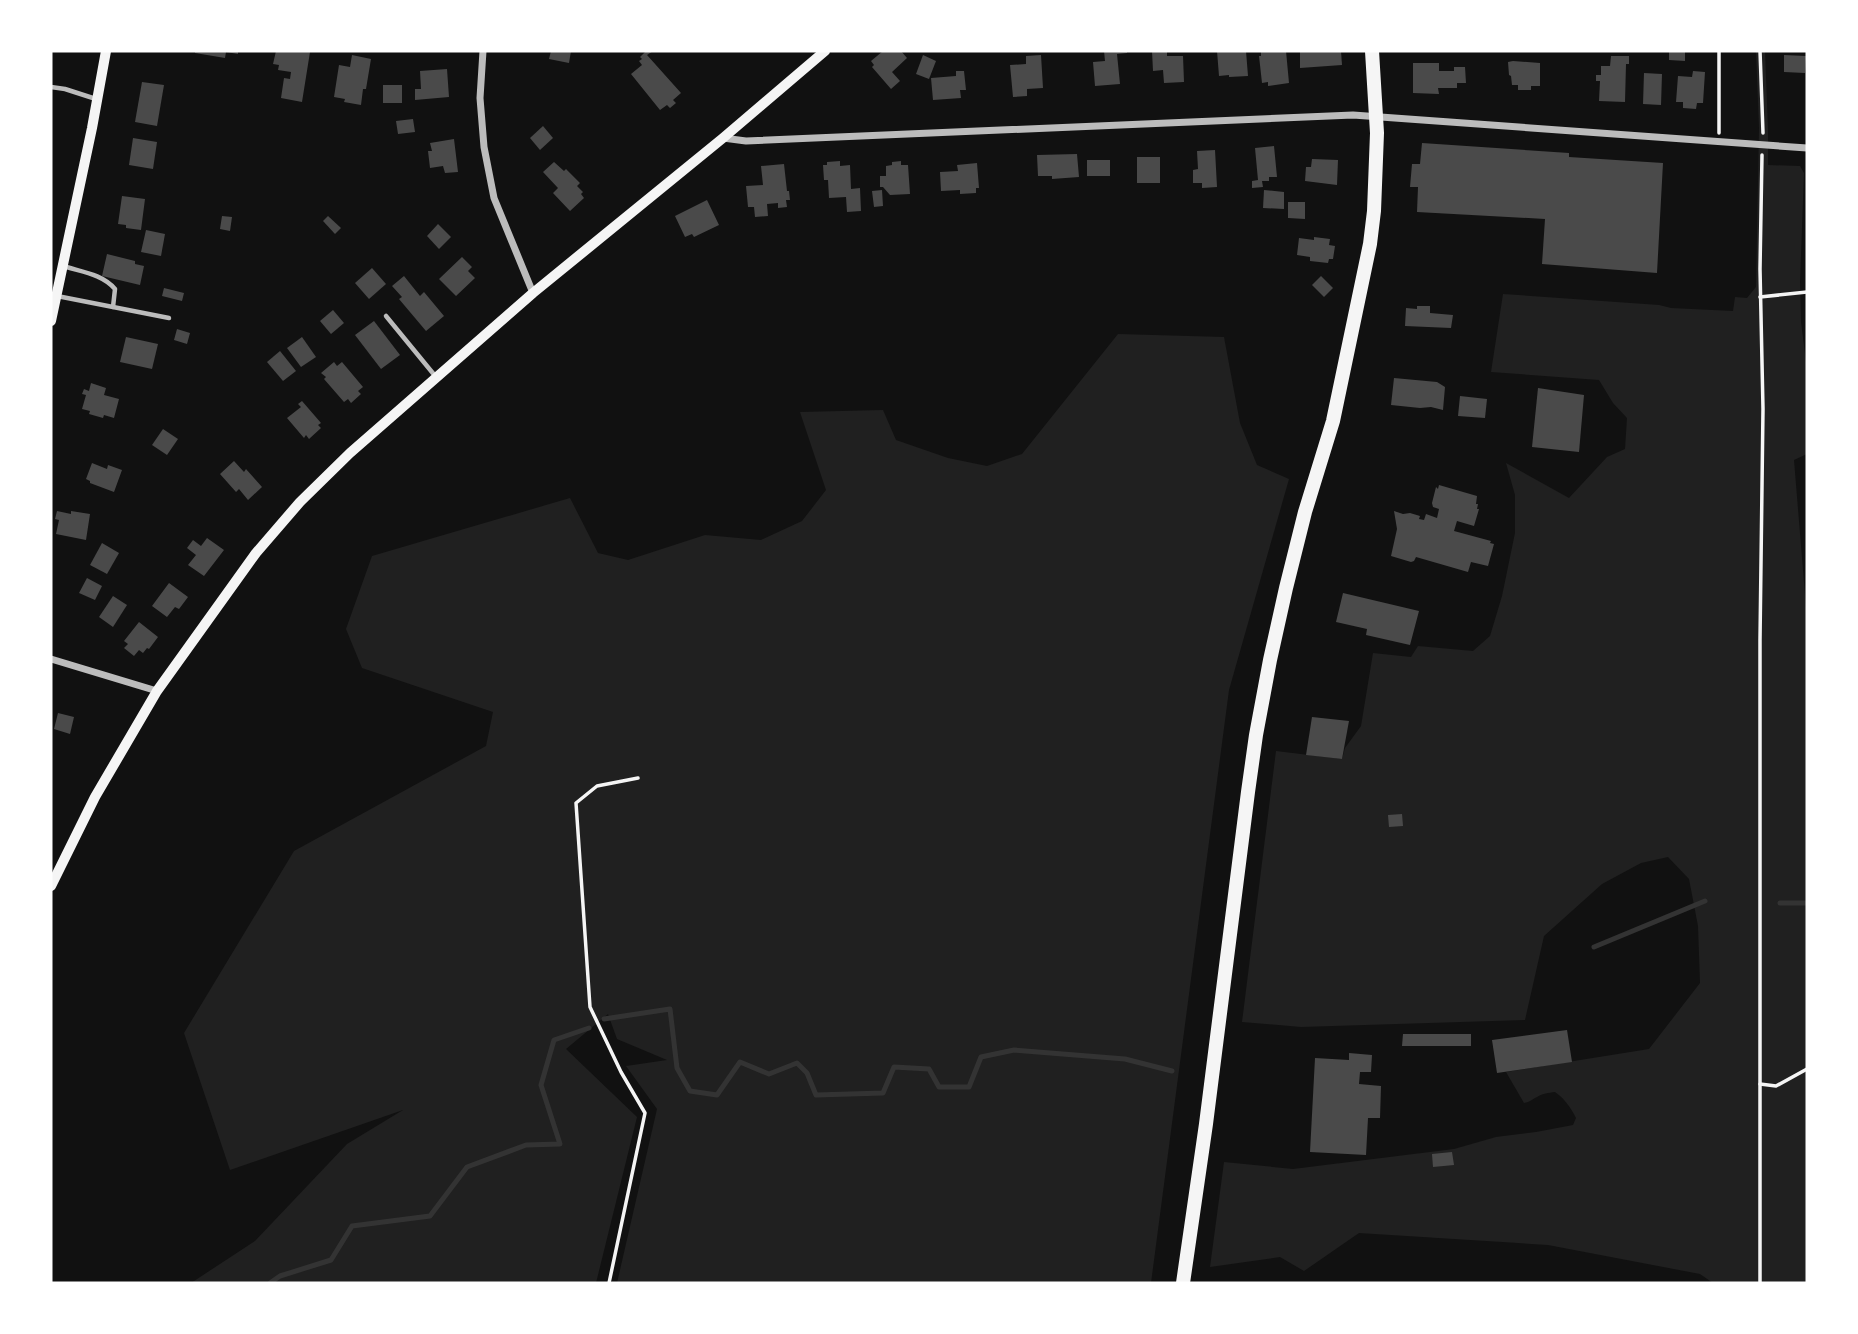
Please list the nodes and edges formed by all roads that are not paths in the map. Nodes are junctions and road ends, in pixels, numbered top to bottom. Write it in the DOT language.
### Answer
graph roads {
  1 [pos="106,51"];
  2 [pos="483,51"];
  3 [pos="825,51"];
  4 [pos="1372,51"];
  5 [pos="51,87"];
  6 [pos="97,99"];
  7 [pos="1376,116"];
  8 [pos="723,138"];
  9 [pos="1807,148"];
  10 [pos="63,266"];
  11 [pos="533,293"];
  12 [pos="56,296"];
  13 [pos="113,307"];
  14 [pos="386,316"];
  15 [pos="169,318"];
  16 [pos="51,321"];
  17 [pos="437,377"];
  18 [pos="51,659"];
  19 [pos="157,691"];
  20 [pos="51,886"];
  21 [pos="1183,1283"];
  1 -- 6 [label="main road"];
  2 -- 11 [label="street"];
  3 -- 8 [label="main road"];
  4 -- 7 [label="highway"];
  5 -- 6 [label="lane"];
  6 -- 10 [label="main road"];
  7 -- 8 [label="street"];
  7 -- 9 [label="street"];
  7 -- 21 [label="highway"];
  8 -- 11 [label="main road"];
  10 -- 12 [label="main road"];
  10 -- 13 [label="lane"];
  11 -- 17 [label="main road"];
  12 -- 13 [label="lane"];
  12 -- 16 [label="main road"];
  13 -- 15 [label="lane"];
  14 -- 17 [label="lane"];
  17 -- 19 [label="main road"];
  18 -- 19 [label="street"];
  19 -- 20 [label="main road"];
}
